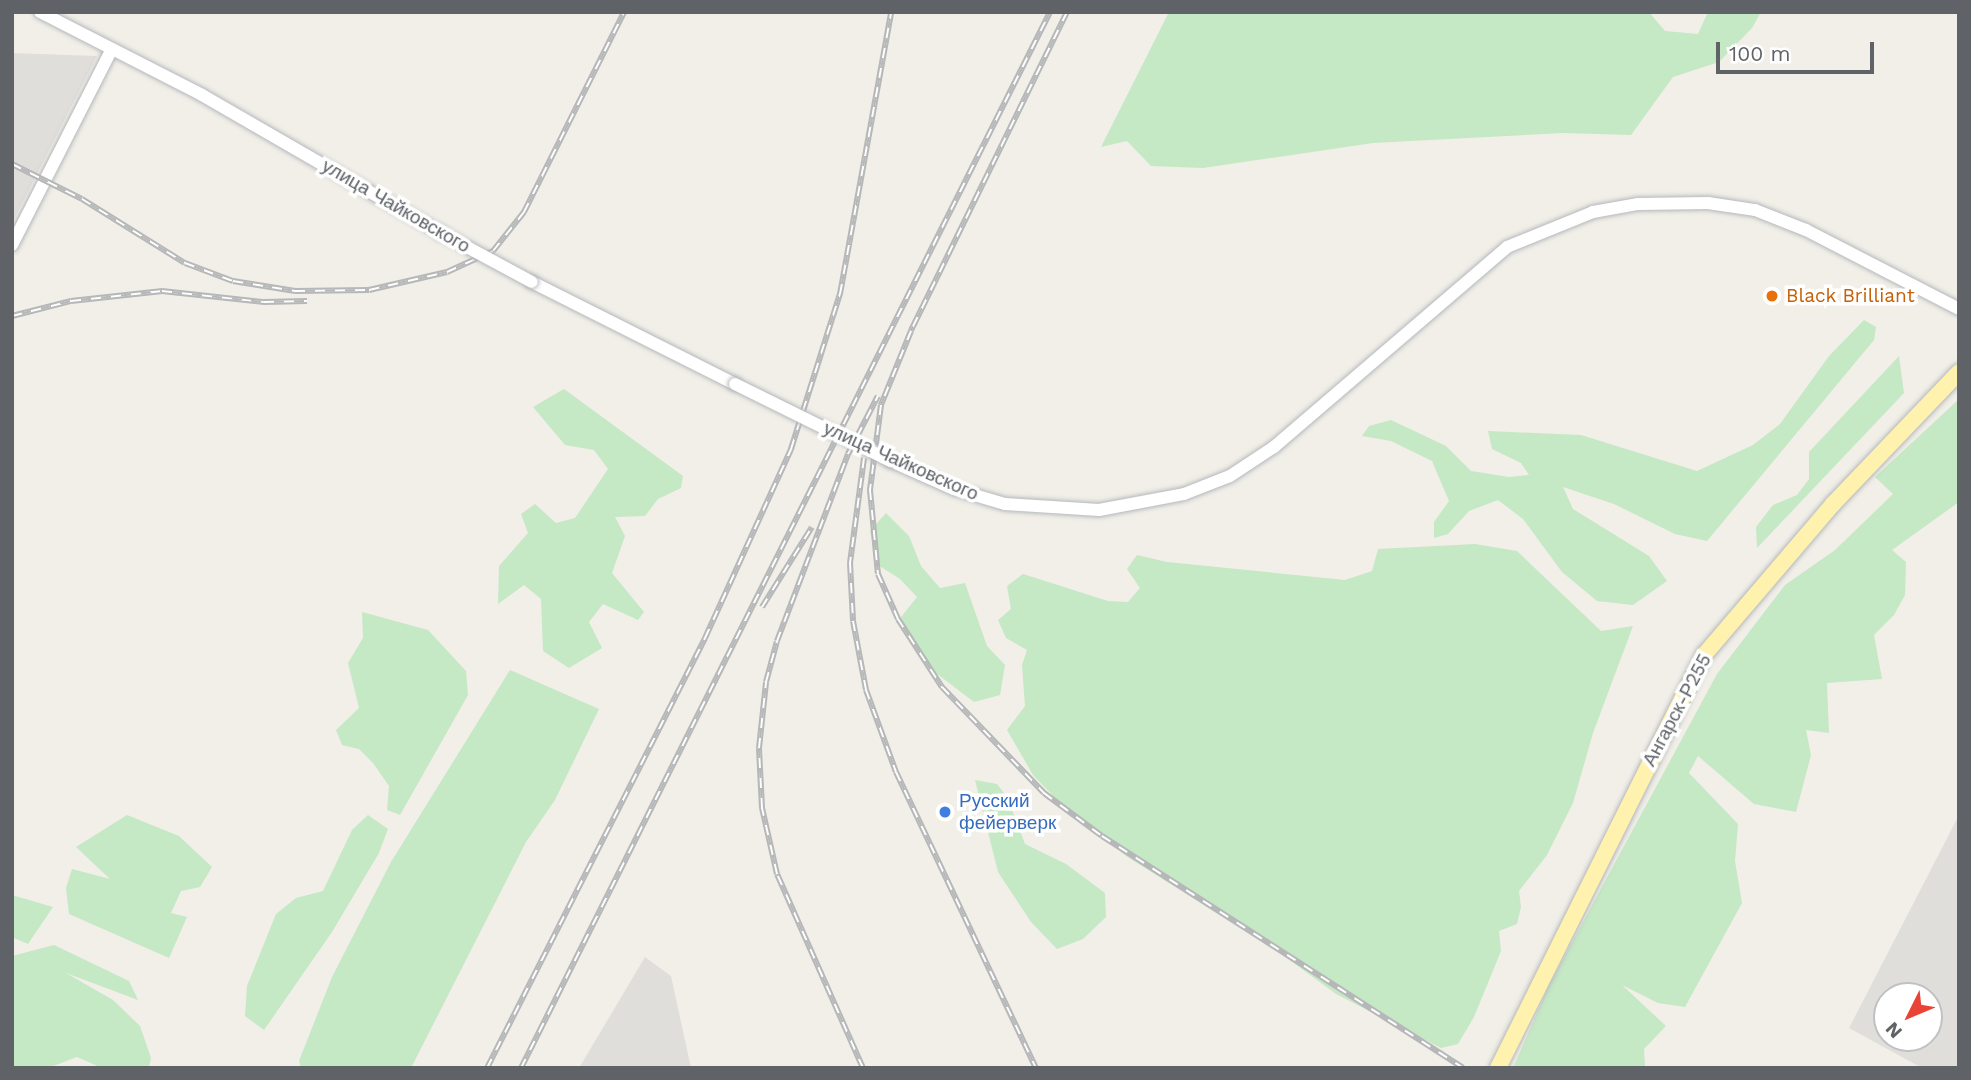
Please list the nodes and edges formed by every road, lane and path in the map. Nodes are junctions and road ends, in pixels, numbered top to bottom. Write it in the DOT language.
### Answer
graph roads {
  1 [pos="40,12"];
  2 [pos="112,48"];
  3 [pos="12,245"];
  4 [pos="1959,309"];
  5 [pos="1959,372"];
  6 [pos="1498,1068"];
  1 -- 2 [label="street, улица Чайковского"];
  2 -- 3 [label="street"];
  2 -- 4 [label="street, улица Чайковского, bridge"];
  5 -- 6 [label="main road, Ангарск-Р255"];
}
